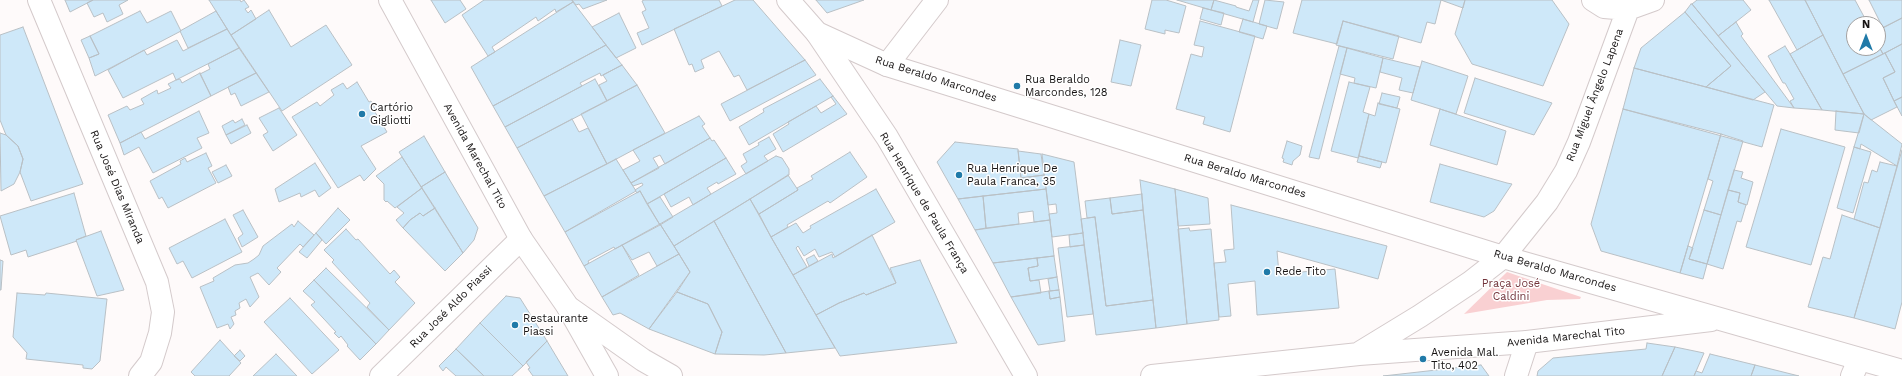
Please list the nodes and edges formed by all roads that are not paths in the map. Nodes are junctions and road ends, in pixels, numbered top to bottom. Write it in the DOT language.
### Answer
graph roads {
  1 [pos="38,0"];
  2 [pos="390,0"];
  3 [pos="788,0"];
  4 [pos="937,0"];
  5 [pos="1593,0"];
  6 [pos="1652,0"];
  7 [pos="1628,9"];
  8 [pos="817,34"];
  9 [pos="886,65"];
  10 [pos="521,239"];
  11 [pos="1503,256"];
  12 [pos="568,306"];
  13 [pos="1720,319"];
  14 [pos="1527,342"];
  15 [pos="1358,354"];
  16 [pos="1855,368"];
  17 [pos="1902,371"];
  18 [pos="140,376"];
  19 [pos="382,376"];
  20 [pos="607,376"];
  21 [pos="671,376"];
  22 [pos="1026,376"];
  23 [pos="1152,376"];
  24 [pos="1516,376"];
  1 -- 18 [label="main road, Rua José Dias Miranda"];
  2 -- 10 [label="main road, Avenida Marechal Tito"];
  3 -- 8 [label="main road, Rua Beraldo Marcondes"];
  4 -- 9 [label="main road"];
  5 -- 7 [label="main road"];
  6 -- 7 [label="main road"];
  7 -- 11 [label="main road, Rua Miguel Ângelo Lapena"];
  8 -- 9 [label="main road, Rua Beraldo Marcondes"];
  8 -- 22 [label="main road, Rua Henrique de Paula França"];
  9 -- 11 [label="main road, Rua Beraldo Marcondes"];
  10 -- 12 [label="main road, Avenida Marechal Tito"];
  10 -- 19 [label="main road, Rua José Aldo Piassi"];
  11 -- 13 [label="main road, Rua Beraldo Marcondes"];
  11 -- 15 [label="main road, Rua Miguel Ângelo Lapena"];
  12 -- 20 [label="main road, Avenida Marechal Tito"];
  12 -- 21 [label="main road, Avenida Marechal Tito"];
  13 -- 14 [label="main road, Avenida Marechal Tito"];
  13 -- 16 [label="main road, Avenida Marechal Tito"];
  14 -- 15 [label="main road, Avenida Marechal Tito"];
  14 -- 24 [label="main road"];
  15 -- 23 [label="main road, Avenida Marechal Tito"];
  16 -- 17 [label="main road, Avenida Marechal Tito"];
}
